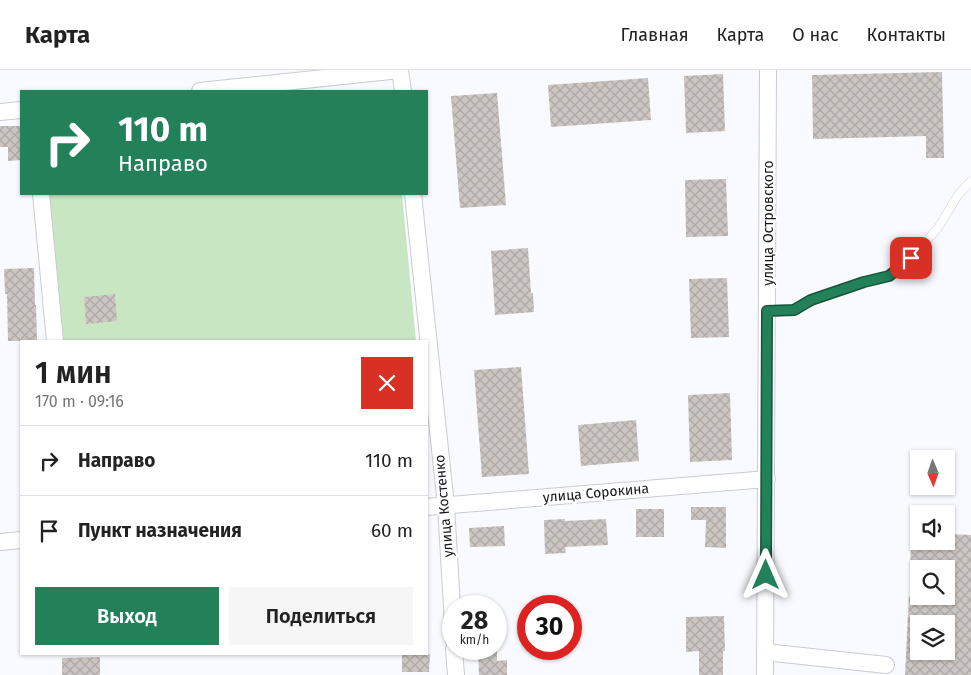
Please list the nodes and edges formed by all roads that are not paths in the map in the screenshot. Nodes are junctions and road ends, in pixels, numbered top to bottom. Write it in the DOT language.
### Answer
graph roads {
  1 [pos="400,70"];
  2 [pos="768,70"];
  3 [pos="210,90"];
  4 [pos="402,90"];
  5 [pos="20,110"];
  6 [pos="0,112"];
  7 [pos="971,181"];
  8 [pos="41,195"];
  9 [pos="413,195"];
  10 [pos="767,311"];
  11 [pos="55,340"];
  12 [pos="767,479"];
  13 [pos="446,506"];
  14 [pos="428,507"];
  15 [pos="20,540"];
  16 [pos="0,542"];
  17 [pos="451,595"];
  18 [pos="765,652"];
  19 [pos="455,660"];
  20 [pos="886,665"];
  21 [pos="456,675"];
  22 [pos="765,675"];
  1 -- 3 [label="street"];
  1 -- 4 [label="street"];
  2 -- 10 [label="street, улица Островского"];
  5 -- 6 [label="street"];
  7 -- 10 [label="lane"];
  8 -- 11 [label="street"];
  9 -- 13 [label="street, улица Костенко"];
  10 -- 12 [label="street, улица Островского"];
  12 -- 13 [label="street, улица Сорокина"];
  12 -- 18 [label="street, улица Островского"];
  13 -- 14 [label="street, улица Сорокина"];
  13 -- 17 [label="street, улица Костенко"];
  15 -- 16 [label="street"];
  18 -- 20 [label="street"];
  18 -- 22 [label="street, улица Островского"];
  19 -- 21 [label="street"];
}
